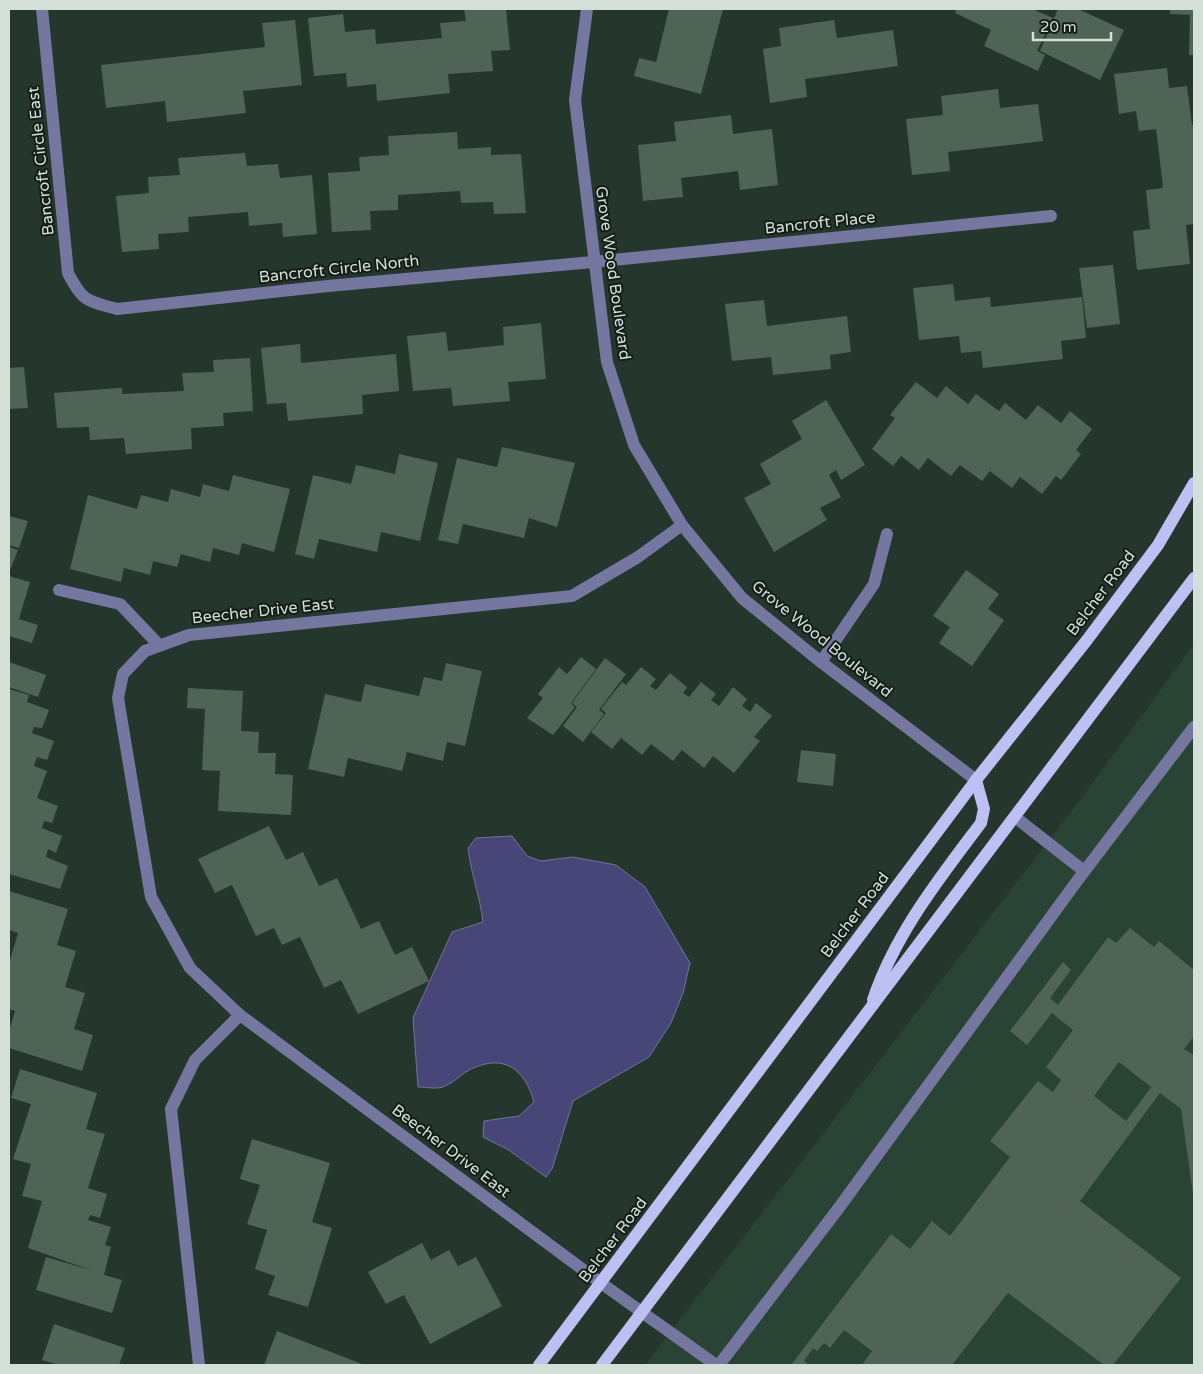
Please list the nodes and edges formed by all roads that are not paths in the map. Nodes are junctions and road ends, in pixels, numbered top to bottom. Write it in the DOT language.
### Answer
graph roads {
  1 [pos="42,9"];
  2 [pos="587,9"];
  3 [pos="1051,216"];
  4 [pos="593,262"];
  5 [pos="90,302"];
  6 [pos="1194,483"];
  7 [pos="682,525"];
  8 [pos="887,534"];
  9 [pos="1194,578"];
  10 [pos="59,590"];
  11 [pos="159,645"];
  12 [pos="821,662"];
  13 [pos="1194,727"];
  14 [pos="976,780"];
  15 [pos="1015,817"];
  16 [pos="1084,871"];
  17 [pos="869,1012"];
  18 [pos="240,1015"];
  19 [pos="602,1283"];
  20 [pos="643,1312"];
  21 [pos="199,1365"];
  22 [pos="539,1365"];
  23 [pos="602,1365"];
  24 [pos="717,1365"];
  1 -- 5 [label="street, Bancroft Circle East"];
  2 -- 4 [label="street, Grove Wood Boulevard"];
  3 -- 4 [label="street, Bancroft Place"];
  4 -- 5 [label="street, Bancroft Circle North"];
  4 -- 7 [label="street, Grove Wood Boulevard"];
  6 -- 14 [label="main road, Belcher Road"];
  7 -- 11 [label="street, Beecher Drive East"];
  7 -- 12 [label="street, Grove Wood Boulevard"];
  8 -- 12 [label="street"];
  9 -- 15 [label="main road"];
  10 -- 11 [label="street"];
  11 -- 18 [label="street, Beecher Drive East"];
  12 -- 14 [label="street, Grove Wood Boulevard"];
  13 -- 16 [label="street"];
  14 -- 17 [label="main road"];
  14 -- 19 [label="main road, Belcher Road"];
  15 -- 16 [label="street"];
  15 -- 17 [label="main road"];
  16 -- 24 [label="street"];
  17 -- 20 [label="main road"];
  18 -- 19 [label="street, Beecher Drive East"];
  18 -- 21 [label="street"];
  19 -- 20 [label="street, Beecher Drive East"];
  19 -- 22 [label="main road, Belcher Road"];
  20 -- 23 [label="main road"];
  20 -- 24 [label="street, Beecher Drive East"];
}
